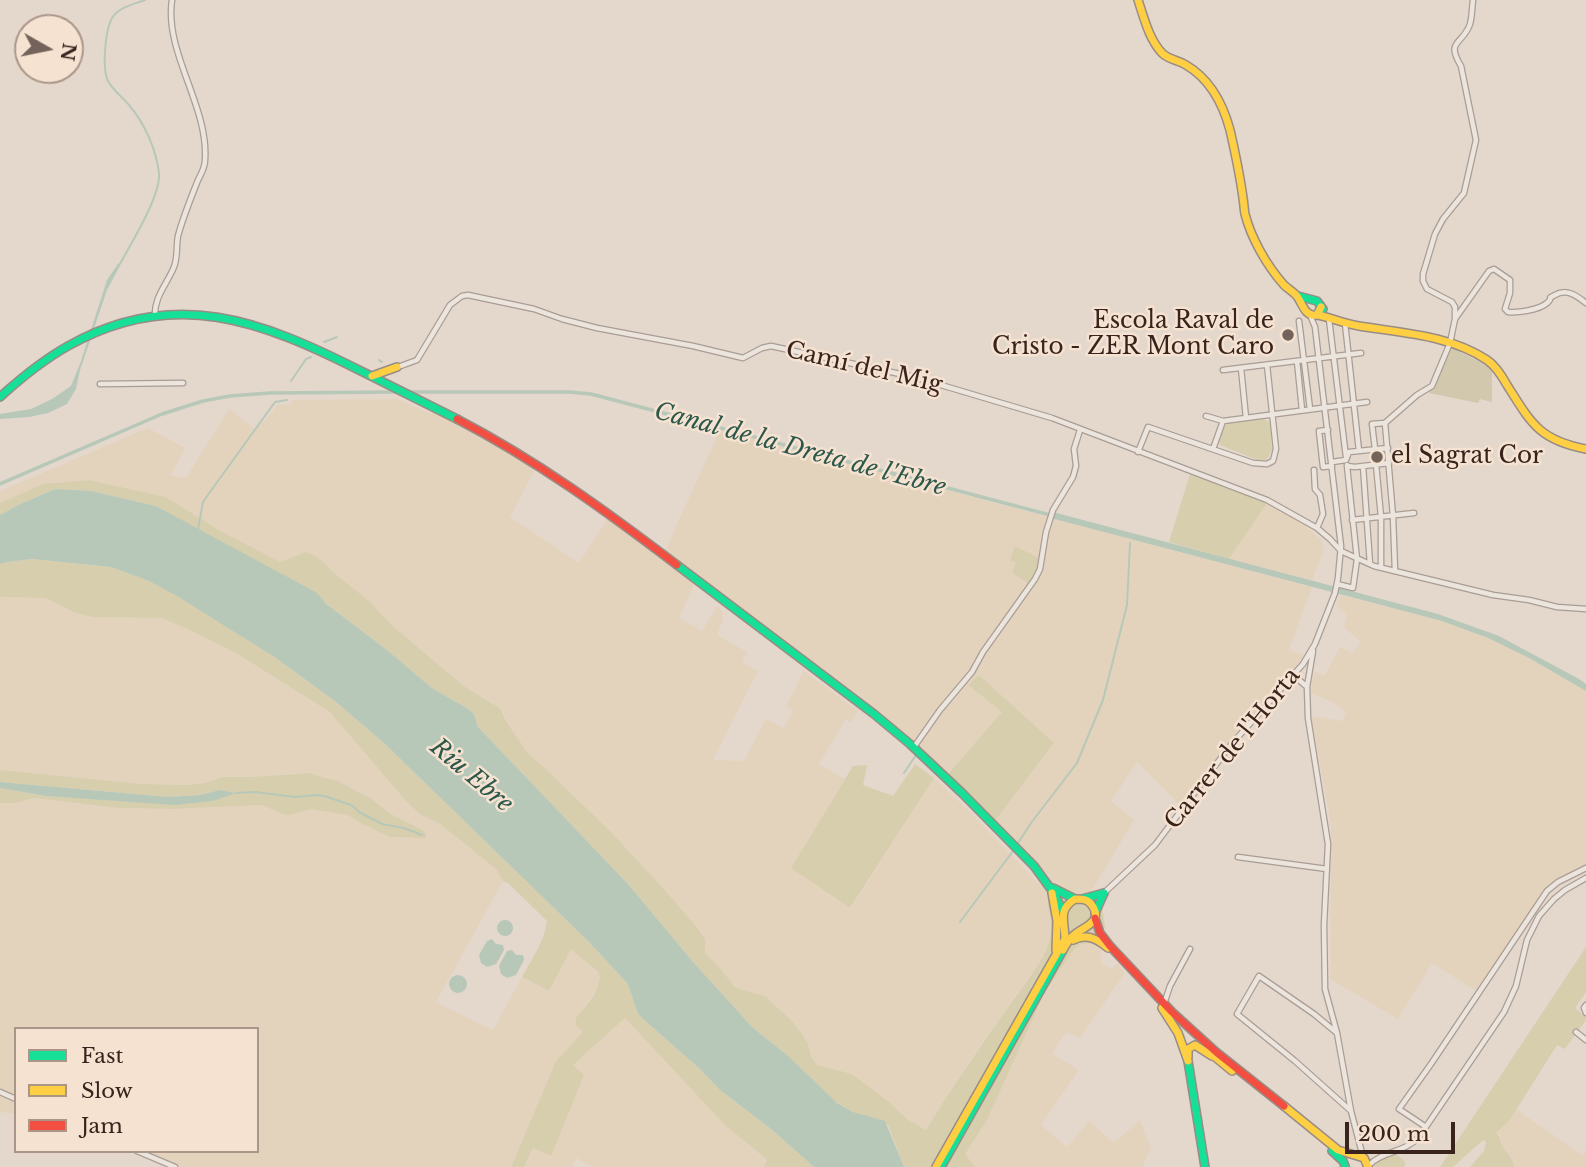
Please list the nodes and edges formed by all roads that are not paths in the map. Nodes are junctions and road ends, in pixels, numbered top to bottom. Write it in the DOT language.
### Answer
graph roads {
  1 [pos="172,0"];
  2 [pos="1138,0"];
  3 [pos="1473,0"];
  4 [pos="1298,296"];
  5 [pos="1586,303"];
  6 [pos="1314,312"];
  7 [pos="155,316"];
  8 [pos="1328,317"];
  9 [pos="1455,318"];
  10 [pos="1299,321"];
  11 [pos="1345,323"];
  12 [pos="1450,343"];
  13 [pos="1361,353"];
  14 [pos="1348,355"];
  15 [pos="1334,356"];
  16 [pos="1319,358"];
  17 [pos="1300,361"];
  18 [pos="1267,365"];
  19 [pos="397,367"];
  20 [pos="1241,368"];
  21 [pos="1223,370"];
  22 [pos="382,378"];
  23 [pos="183,383"];
  24 [pos="100,384"];
  25 [pos="0,397"];
  26 [pos="1367,402"];
  27 [pos="1354,404"];
  28 [pos="1340,405"];
  29 [pos="1325,407"];
  30 [pos="1310,409"];
  31 [pos="1302,410"];
  32 [pos="1273,414"];
  33 [pos="1206,416"];
  34 [pos="1246,418"];
  35 [pos="1223,421"];
  36 [pos="1385,423"];
  37 [pos="1080,430"];
  38 [pos="1328,430"];
  39 [pos="1388,448"];
  40 [pos="1213,449"];
  41 [pos="1375,449"];
  42 [pos="1586,449"];
  43 [pos="1359,451"];
  44 [pos="1138,452"];
  45 [pos="1346,461"];
  46 [pos="1389,463"];
  47 [pos="1332,464"];
  48 [pos="1376,464"];
  49 [pos="1363,466"];
  50 [pos="1314,471"];
  51 [pos="1414,513"];
  52 [pos="1393,516"];
  53 [pos="1381,517"];
  54 [pos="1366,519"];
  55 [pos="1352,520"];
  56 [pos="1317,528"];
  57 [pos="1341,551"];
  58 [pos="1357,559"];
  59 [pos="1370,564"];
  60 [pos="1381,567"];
  61 [pos="1395,571"];
  62 [pos="1337,585"];
  63 [pos="1586,609"];
  64 [pos="1315,644"];
  65 [pos="1297,671"];
  66 [pos="1308,677"];
  67 [pos="1290,680"];
  68 [pos="1301,681"];
  69 [pos="1307,687"];
  70 [pos="914,747"];
  71 [pos="1238,857"];
  72 [pos="1032,866"];
  73 [pos="1586,868"];
  74 [pos="1327,869"];
  75 [pos="1586,878"];
  76 [pos="1052,888"];
  77 [pos="1104,893"];
  78 [pos="1079,899"];
  79 [pos="1063,911"];
  80 [pos="1095,915"];
  81 [pos="1065,923"];
  82 [pos="1081,930"];
  83 [pos="1108,948"];
  84 [pos="1190,949"];
  85 [pos="1063,951"];
  86 [pos="1046,973"];
  87 [pos="1586,1004"];
  88 [pos="1163,1006"];
  89 [pos="1586,1013"];
  90 [pos="1576,1032"];
  91 [pos="1337,1033"];
  92 [pos="1586,1040"];
  93 [pos="1216,1059"];
  94 [pos="1188,1061"];
  95 [pos="970,1111"];
  96 [pos="1351,1111"];
  97 [pos="1426,1127"];
  98 [pos="1358,1141"];
  99 [pos="142,1153"];
  100 [pos="1353,1155"];
  101 [pos="1364,1157"];
  102 [pos="1375,1159"];
  103 [pos="1345,1166"];
  104 [pos="175,1167"];
  105 [pos="939,1167"];
  106 [pos="1205,1167"];
  107 [pos="1368,1167"];
  1 -- 7 [label="street"];
  2 -- 4 [label="main road"];
  3 -- 9 [label="street"];
  4 -- 6 [label="main road"];
  4 -- 6 [label="main road"];
  5 -- 9 [label="street"];
  6 -- 8 [label="main road"];
  6 -- 16 [label="street, Carrer de l'Horta"];
  7 -- 22 [label="main road"];
  7 -- 25 [label="main road"];
  8 -- 11 [label="main road"];
  8 -- 15 [label="street"];
  9 -- 12 [label="street"];
  10 -- 17 [label="street"];
  11 -- 12 [label="main road"];
  11 -- 14 [label="street"];
  12 -- 36 [label="street"];
  12 -- 42 [label="main road"];
  13 -- 14 [label="street"];
  14 -- 15 [label="street"];
  14 -- 27 [label="street"];
  15 -- 16 [label="street"];
  15 -- 28 [label="street"];
  16 -- 17 [label="street"];
  16 -- 29 [label="street, Carrer de l'Horta"];
  17 -- 18 [label="street"];
  17 -- 30 [label="street"];
  17 -- 31 [label="street"];
  18 -- 20 [label="street"];
  18 -- 32 [label="street"];
  19 -- 22 [label="main road"];
  19 -- 37 [label="street, Camí del Mig"];
  20 -- 21 [label="street"];
  20 -- 34 [label="street"];
  22 -- 70 [label="main road"];
  23 -- 24 [label="street"];
  26 -- 27 [label="street"];
  27 -- 28 [label="street"];
  27 -- 43 [label="street"];
  28 -- 29 [label="street"];
  28 -- 45 [label="street"];
  29 -- 30 [label="street"];
  29 -- 38 [label="street, Carrer de l'Horta"];
  30 -- 31 [label="street"];
  31 -- 32 [label="street"];
  32 -- 34 [label="street"];
  32 -- 40 [label="street"];
  33 -- 35 [label="street"];
  34 -- 35 [label="street"];
  35 -- 40 [label="street"];
  36 -- 39 [label="street"];
  36 -- 41 [label="street"];
  37 -- 44 [label="street, Camí del Mig"];
  37 -- 70 [label="street"];
  38 -- 47 [label="street, Carrer de l'Horta"];
  38 -- 47 [label="street"];
  39 -- 41 [label="street"];
  39 -- 46 [label="street"];
  40 -- 44 [label="street"];
  41 -- 43 [label="street"];
  43 -- 45 [label="street"];
  44 -- 56 [label="street, Camí del Mig"];
  45 -- 47 [label="street"];
  45 -- 49 [label="street"];
  45 -- 55 [label="street"];
  46 -- 48 [label="street"];
  46 -- 52 [label="street"];
  47 -- 57 [label="street, Carrer de l'Horta"];
  48 -- 49 [label="street"];
  48 -- 53 [label="street"];
  49 -- 54 [label="street"];
  50 -- 56 [label="street"];
  51 -- 52 [label="street"];
  52 -- 53 [label="street"];
  52 -- 61 [label="street"];
  53 -- 54 [label="street"];
  53 -- 60 [label="street"];
  54 -- 55 [label="street"];
  54 -- 59 [label="street"];
  55 -- 58 [label="street"];
  56 -- 57 [label="street, Camí del Mig"];
  57 -- 58 [label="street, Camí del Mig"];
  57 -- 62 [label="street, Carrer de l'Horta"];
  58 -- 59 [label="street, Camí del Mig"];
  58 -- 62 [label="street"];
  59 -- 60 [label="street, Camí del Mig"];
  60 -- 61 [label="street, Camí del Mig"];
  61 -- 63 [label="street, Camí del Mig"];
  62 -- 64 [label="street, Carrer de l'Horta"];
  64 -- 65 [label="street, Carrer de l'Horta"];
  64 -- 66 [label="street"];
  65 -- 66 [label="street"];
  65 -- 67 [label="street, Carrer de l'Horta"];
  65 -- 68 [label="street"];
  66 -- 69 [label="street"];
  67 -- 68 [label="street"];
  67 -- 77 [label="street, Carrer de l'Horta"];
  68 -- 69 [label="street"];
  69 -- 74 [label="street"];
  70 -- 72 [label="main road"];
  71 -- 74 [label="street"];
  72 -- 76 [label="main road"];
  72 -- 86 [label="main road"];
  73 -- 97 [label="street"];
  74 -- 91 [label="street"];
  75 -- 97 [label="street"];
  76 -- 78 [label="main road"];
  76 -- 79 [label="main road"];
  77 -- 78 [label="main road"];
  77 -- 80 [label="main road"];
  78 -- 79 [label="main road"];
  78 -- 80 [label="main road"];
  79 -- 81 [label="main road"];
  80 -- 82 [label="main road"];
  80 -- 88 [label="main road"];
  81 -- 82 [label="main road"];
  81 -- 86 [label="main road"];
  82 -- 83 [label="main road"];
  82 -- 85 [label="main road"];
  83 -- 85 [label="main road"];
  83 -- 88 [label="main road"];
  84 -- 88 [label="street"];
  85 -- 95 [label="main road"];
  86 -- 95 [label="main road"];
  87 -- 89 [label="street"];
  88 -- 93 [label="main road"];
  88 -- 94 [label="main road"];
  88 -- 100 [label="main road"];
  90 -- 92 [label="street"];
  91 -- 96 [label="street"];
  91 -- 96 [label="street"];
  93 -- 94 [label="main road"];
  93 -- 103 [label="main road"];
  94 -- 106 [label="main road"];
  95 -- 105 [label="main road"];
  96 -- 98 [label="street"];
  97 -- 102 [label="street"];
  98 -- 100 [label="street"];
  98 -- 101 [label="street"];
  99 -- 104 [label="street"];
  100 -- 101 [label="main road"];
  100 -- 103 [label="main road"];
  101 -- 102 [label="street"];
  101 -- 107 [label="main road"];
  102 -- 107 [label="street"];
}
